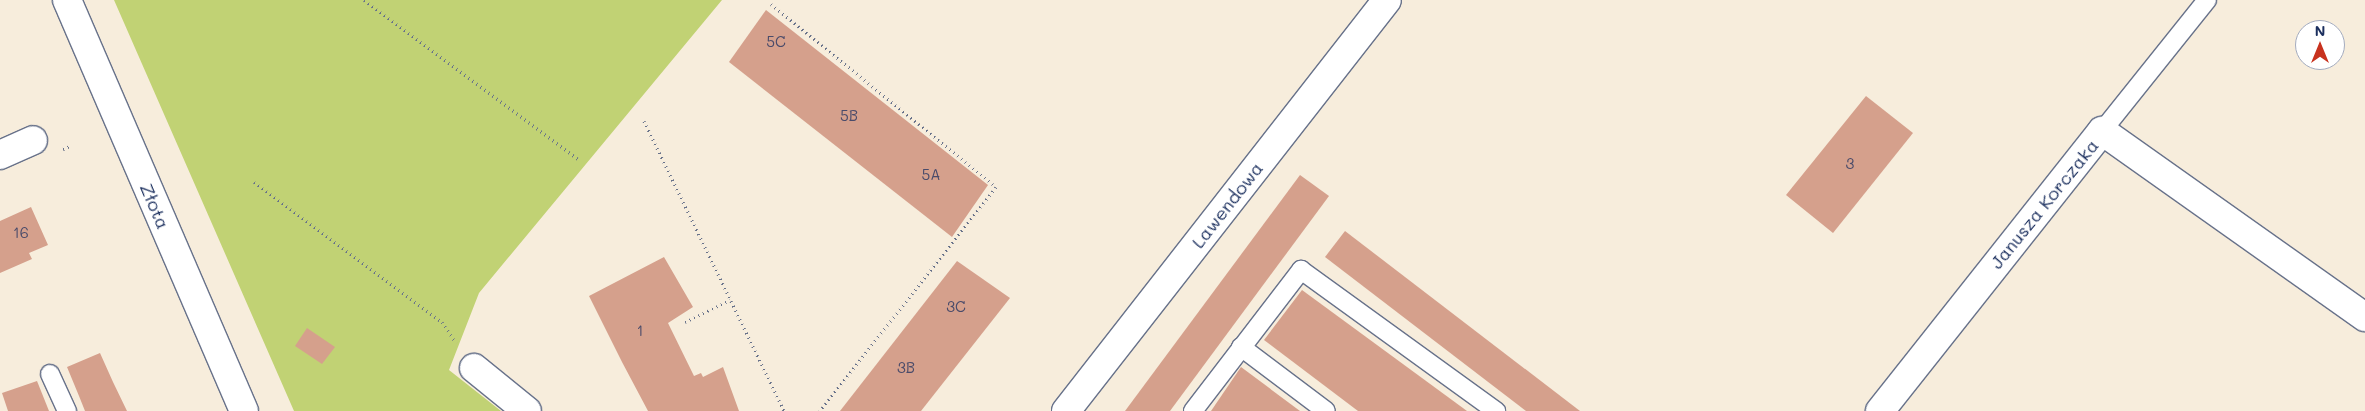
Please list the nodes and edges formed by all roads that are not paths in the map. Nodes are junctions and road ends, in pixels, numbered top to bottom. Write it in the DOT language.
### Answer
graph roads {
  1 [pos="67,0"];
  2 [pos="1387,0"];
  3 [pos="2207,0"];
  4 [pos="2102,131"];
  5 [pos="33,140"];
  6 [pos="0,155"];
  7 [pos="2365,317"];
  8 [pos="1241,347"];
  9 [pos="474,368"];
  10 [pos="50,374"];
  11 [pos="67,411"];
  12 [pos="244,411"];
  13 [pos="527,411"];
  14 [pos="1066,411"];
  15 [pos="1193,411"];
  16 [pos="1326,411"];
  17 [pos="1496,411"];
  18 [pos="1880,411"];
  1 -- 12 [label="street, Złota"];
  2 -- 14 [label="street, Lawendowa"];
  3 -- 4 [label="lane"];
  4 -- 7 [label="street, Janusza Korczaka"];
  4 -- 18 [label="street, Janusza Korczaka"];
  5 -- 6 [label="street"];
  8 -- 15 [label="lane"];
  8 -- 16 [label="lane"];
  8 -- 17 [label="lane"];
  9 -- 13 [label="street"];
  10 -- 11 [label="lane"];
}
